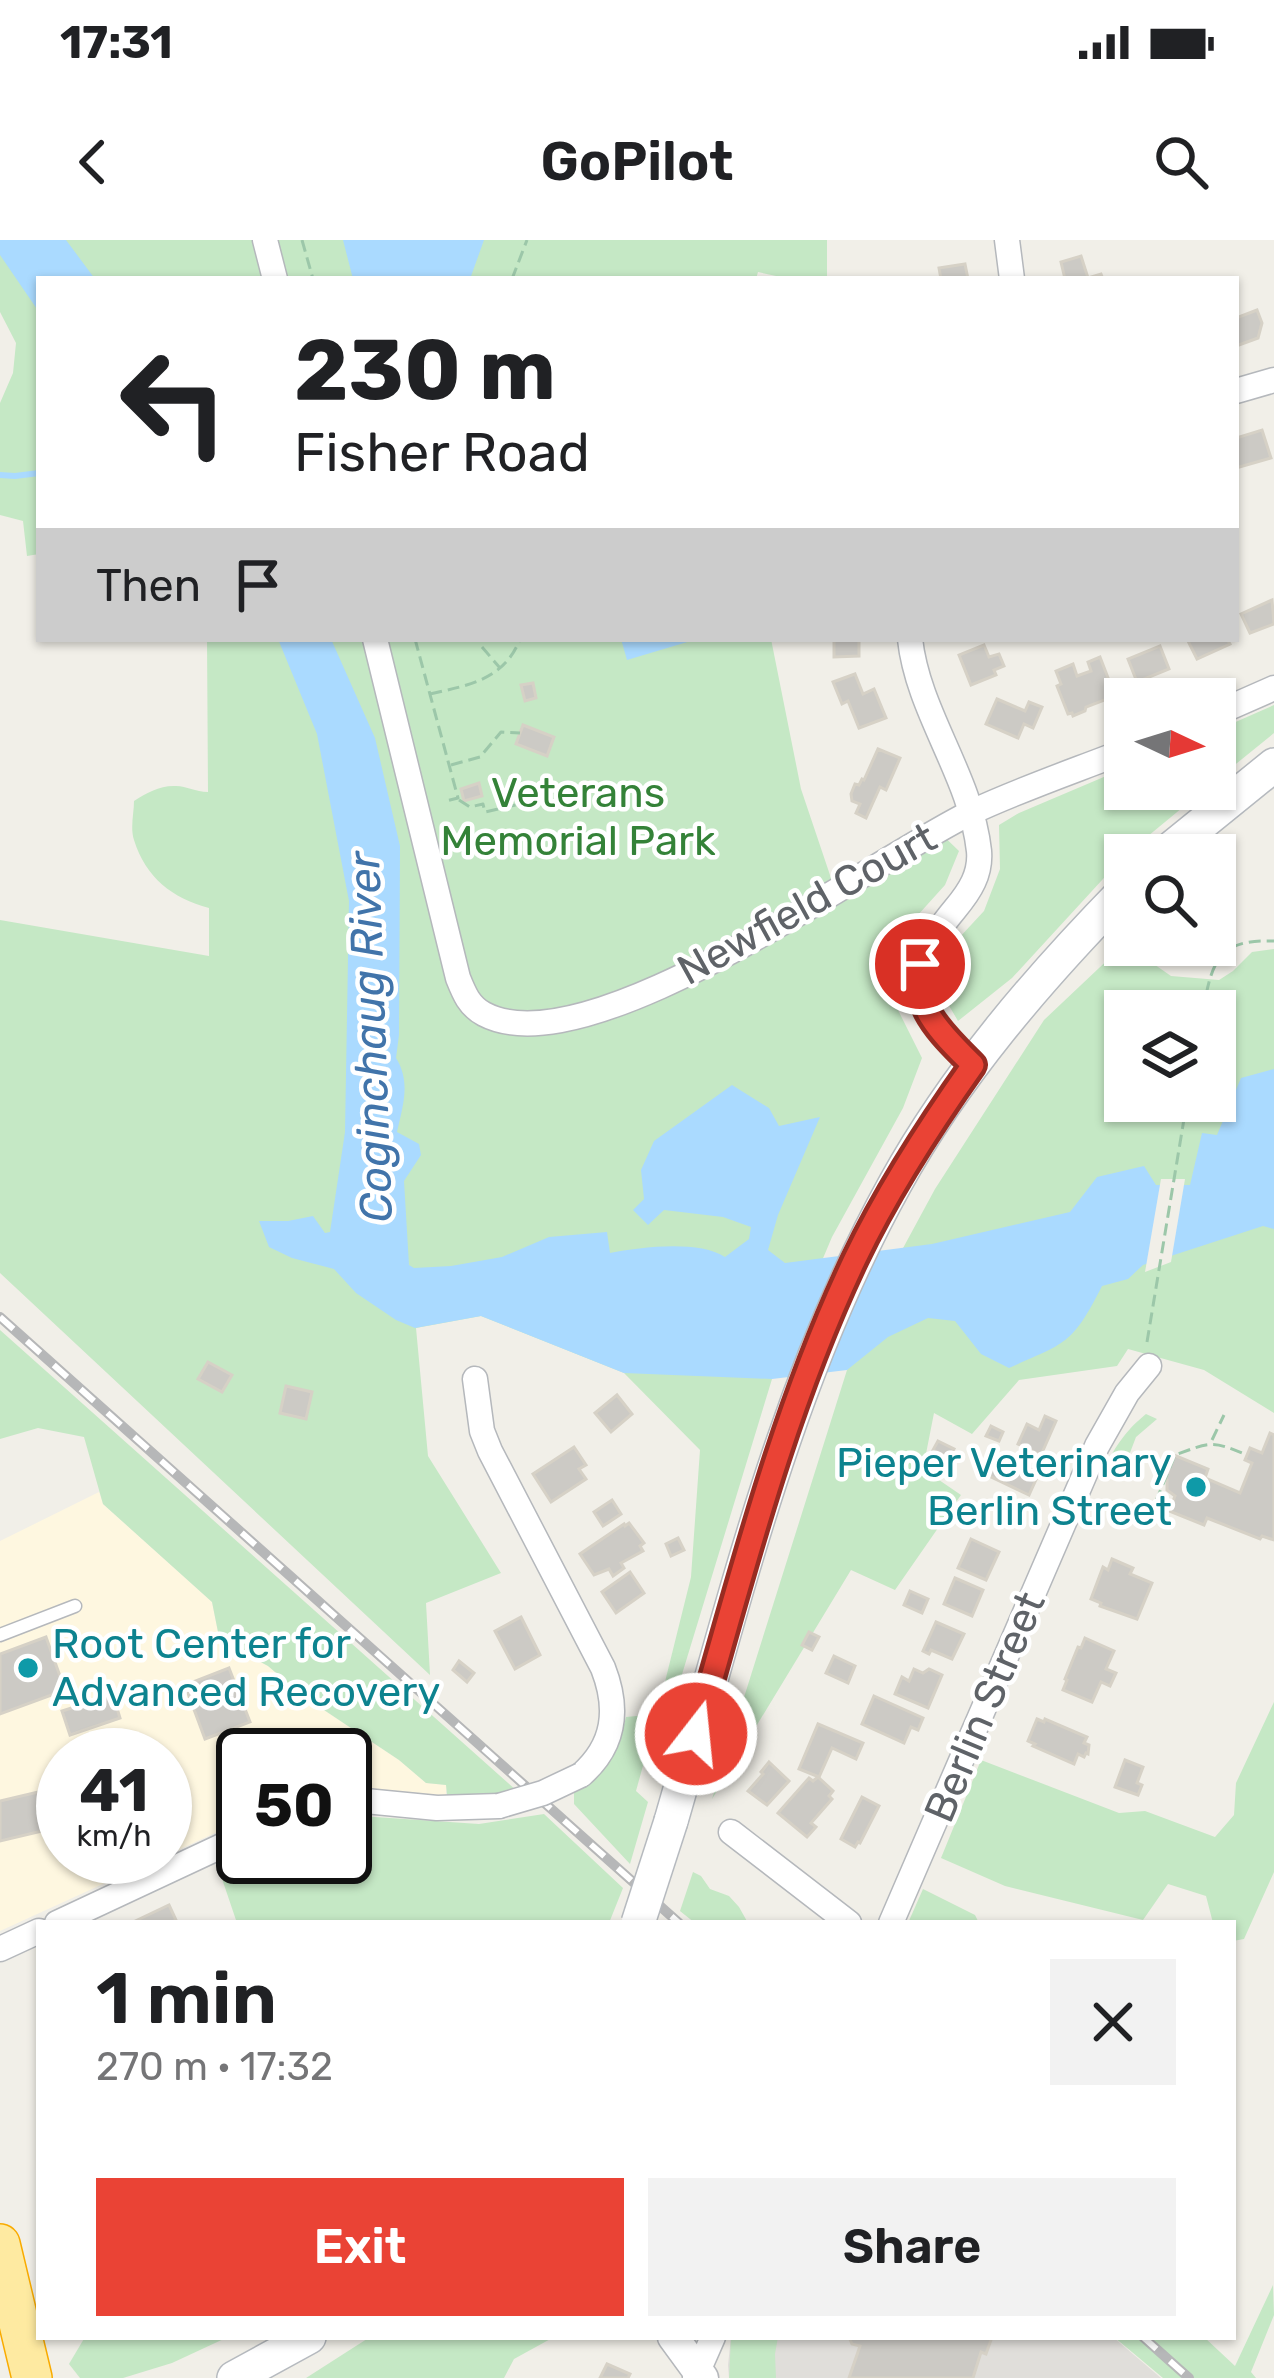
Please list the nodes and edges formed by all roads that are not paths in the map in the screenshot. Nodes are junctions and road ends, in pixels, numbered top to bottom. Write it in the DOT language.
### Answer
graph roads {
  1 [pos="265,240"];
  2 [pos="1007,240"];
  3 [pos="274,276"];
  4 [pos="1012,276"];
  5 [pos="1274,380"];
  6 [pos="1239,390"];
  7 [pos="376,642"];
  8 [pos="910,642"];
  9 [pos="1274,688"];
  10 [pos="1236,705"];
  11 [pos="1104,759"];
  12 [pos="1274,766"];
  13 [pos="970,813"];
  14 [pos="1189,834"];
  15 [pos="1104,913"];
  16 [pos="973,1065"];
  17 [pos="1149,1366"];
  18 [pos="475,1379"];
  19 [pos="75,1606"];
  20 [pos="0,1635"];
  21 [pos="372,1801"];
  22 [pos="731,1832"];
  23 [pos="216,1849"];
  24 [pos="63,1920"];
  25 [pos="639,1920"];
  26 [pos="845,1920"];
  27 [pos="892,1920"];
  28 [pos="36,1932"];
  29 [pos="0,1949"];
  30 [pos="0,2244"];
  31 [pos="304,2340"];
  32 [pos="675,2340"];
  33 [pos="712,2340"];
  34 [pos="699,2376"];
  35 [pos="32,2378"];
  36 [pos="234,2378"];
  1 -- 3 [label="street"];
  2 -- 4 [label="street"];
  5 -- 6 [label="street"];
  7 -- 13 [label="street, Newfield Court"];
  8 -- 13 [label="street"];
  9 -- 10 [label="street"];
  11 -- 13 [label="street, Newfield Court"];
  12 -- 14 [label="main road"];
  13 -- 16 [label="street"];
  15 -- 16 [label="main road"];
  16 -- 25 [label="main road, bridge"];
  17 -- 27 [label="street, Berlin Street"];
  18 -- 21 [label="street, bridge"];
  19 -- 20 [label="lane"];
  22 -- 26 [label="street"];
  23 -- 24 [label="street"];
  28 -- 29 [label="street"];
  30 -- 35 [label="highway"];
  31 -- 36 [label="main road"];
  32 -- 34 [label="street"];
  33 -- 34 [label="street"];
}
